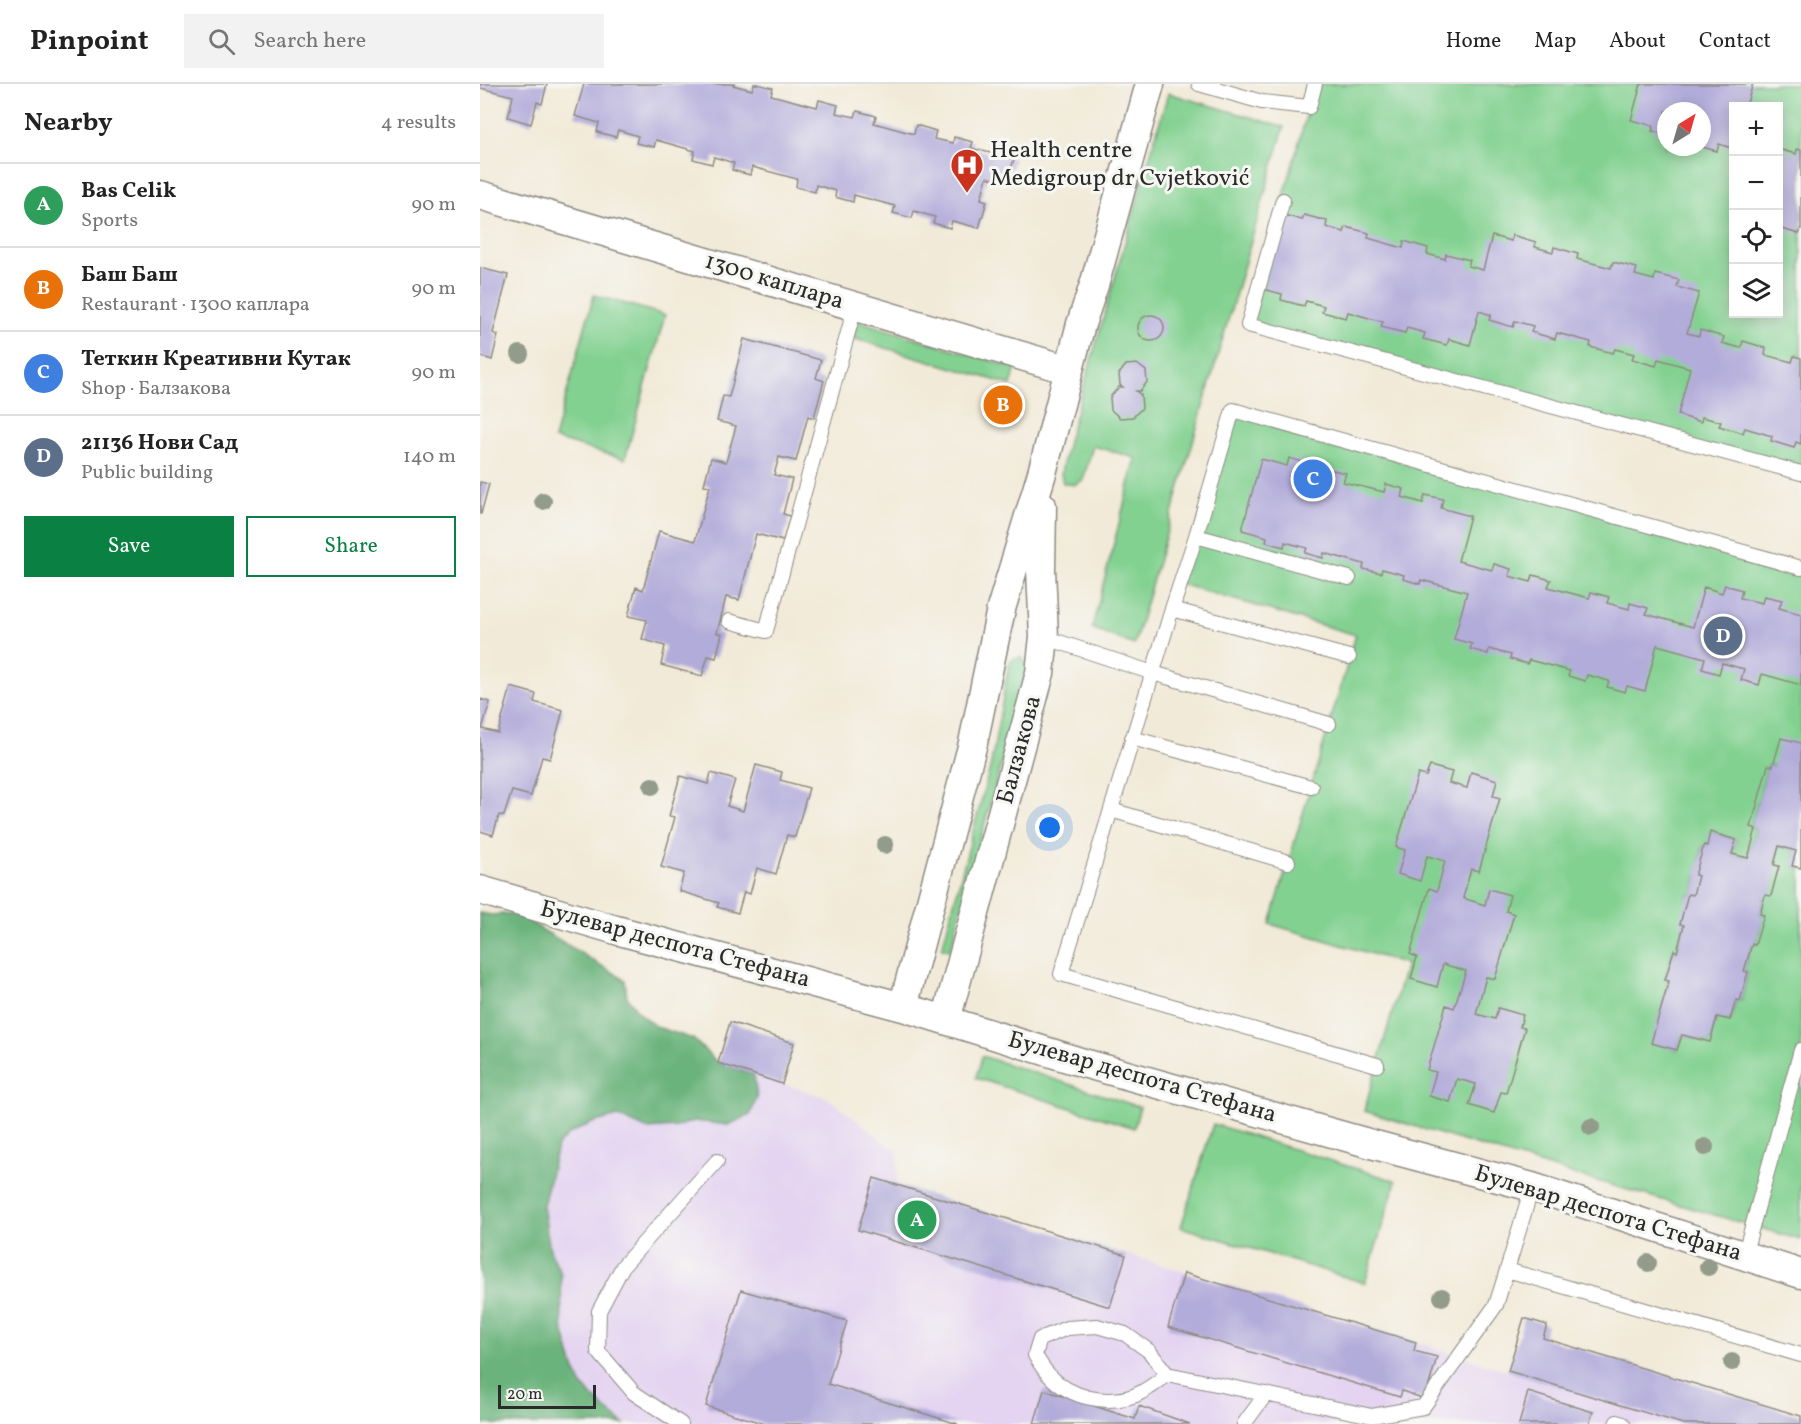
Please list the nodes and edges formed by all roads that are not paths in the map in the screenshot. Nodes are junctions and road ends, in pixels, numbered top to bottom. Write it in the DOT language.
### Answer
graph roads {
  1 [pos="1150,84"];
  2 [pos="1199,84"];
  3 [pos="1315,84"];
  4 [pos="480,195"];
  5 [pos="1283,200"];
  6 [pos="855,307"];
  7 [pos="1068,370"];
  8 [pos="1042,473"];
  9 [pos="1801,473"];
  10 [pos="1196,536"];
  11 [pos="1801,568"];
  12 [pos="1348,578"];
  13 [pos="1172,609"];
  14 [pos="729,621"];
  15 [pos="1044,637"];
  16 [pos="1349,657"];
  17 [pos="1152,673"];
  18 [pos="1329,724"];
  19 [pos="1132,738"];
  20 [pos="1311,787"];
  21 [pos="1111,810"];
  22 [pos="1288,862"];
  23 [pos="480,891"];
  24 [pos="903,1007"];
  25 [pos="946,1020"];
  26 [pos="1801,1050"];
  27 [pos="1377,1065"];
  28 [pos="717,1161"];
  29 [pos="1532,1187"];
  30 [pos="1744,1256"];
  31 [pos="1507,1270"];
  32 [pos="1801,1274"];
  33 [pos="1801,1355"];
  34 [pos="1167,1374"];
  35 [pos="1266,1394"];
  36 [pos="681,1424"];
  37 [pos="1244,1424"];
  38 [pos="1616,1424"];
  39 [pos="1623,1424"];
  1 -- 7 [label="street, Балзакова"];
  2 -- 3 [label="lane"];
  4 -- 6 [label="street, 1300 каплара"];
  5 -- 9 [label="lane"];
  6 -- 7 [label="street, 1300 каплара"];
  6 -- 14 [label="lane"];
  7 -- 8 [label="street, Балзакова"];
  8 -- 15 [label="street, Балзакова"];
  8 -- 24 [label="street, Балзакова"];
  10 -- 11 [label="lane"];
  10 -- 12 [label="lane"];
  10 -- 13 [label="lane"];
  13 -- 16 [label="lane"];
  13 -- 17 [label="lane"];
  15 -- 17 [label="lane"];
  15 -- 25 [label="street, Балзакова"];
  17 -- 18 [label="lane"];
  17 -- 19 [label="lane"];
  19 -- 20 [label="lane"];
  19 -- 21 [label="lane"];
  21 -- 22 [label="lane"];
  21 -- 27 [label="lane"];
  23 -- 24 [label="street, Булевар деспота Стефана"];
  24 -- 25 [label="street, Булевар деспота Стефана"];
  25 -- 29 [label="street, Булевар деспота Стефана"];
  26 -- 30 [label="lane"];
  28 -- 36 [label="lane"];
  29 -- 30 [label="street, Булевар деспота Стефана"];
  29 -- 31 [label="lane"];
  30 -- 32 [label="street, Булевар деспота Стефана"];
  31 -- 33 [label="lane"];
  31 -- 35 [label="lane"];
  34 -- 34 [label="lane"];
  34 -- 35 [label="lane"];
  35 -- 37 [label="lane"];
  38 -- 39 [label="lane"];
}
